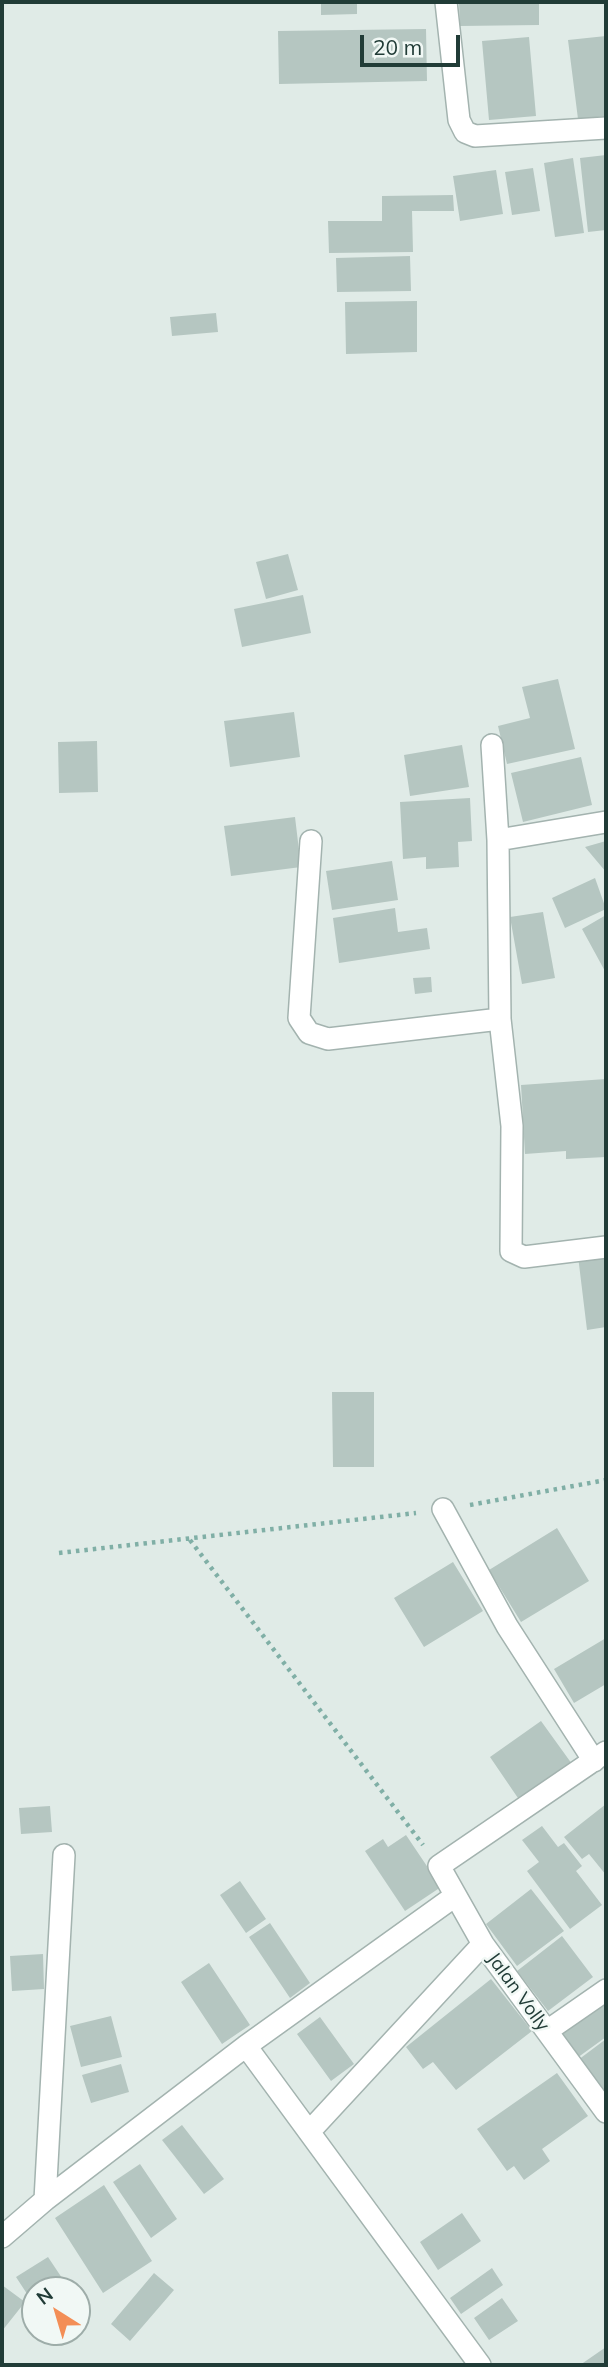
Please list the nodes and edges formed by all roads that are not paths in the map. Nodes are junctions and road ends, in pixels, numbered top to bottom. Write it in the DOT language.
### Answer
graph roads {
  1 [pos="446,2"];
  2 [pos="606,128"];
  3 [pos="492,746"];
  4 [pos="606,822"];
  5 [pos="498,840"];
  6 [pos="311,841"];
  7 [pos="500,1019"];
  8 [pos="606,1247"];
  9 [pos="443,1509"];
  10 [pos="600,1757"];
  11 [pos="64,1855"];
  12 [pos="455,1896"];
  13 [pos="483,1944"];
  14 [pos="606,1990"];
  15 [pos="547,2031"];
  16 [pos="246,2046"];
  17 [pos="606,2112"];
  18 [pos="309,2132"];
  19 [pos="45,2200"];
  20 [pos="2,2237"];
  21 [pos="480,2365"];
  1 -- 2 [label="street"];
  3 -- 5 [label="street"];
  4 -- 5 [label="street"];
  5 -- 7 [label="street"];
  6 -- 7 [label="street"];
  7 -- 8 [label="street"];
  9 -- 10 [label="street"];
  10 -- 12 [label="street, Jalan Volly"];
  11 -- 19 [label="street"];
  12 -- 13 [label="street, Jalan Volly"];
  12 -- 16 [label="street"];
  13 -- 15 [label="street, Jalan Volly"];
  13 -- 18 [label="street"];
  14 -- 15 [label="street"];
  15 -- 17 [label="street, Jalan Volly"];
  16 -- 18 [label="street"];
  16 -- 19 [label="street"];
  18 -- 21 [label="street"];
  19 -- 20 [label="street"];
}
